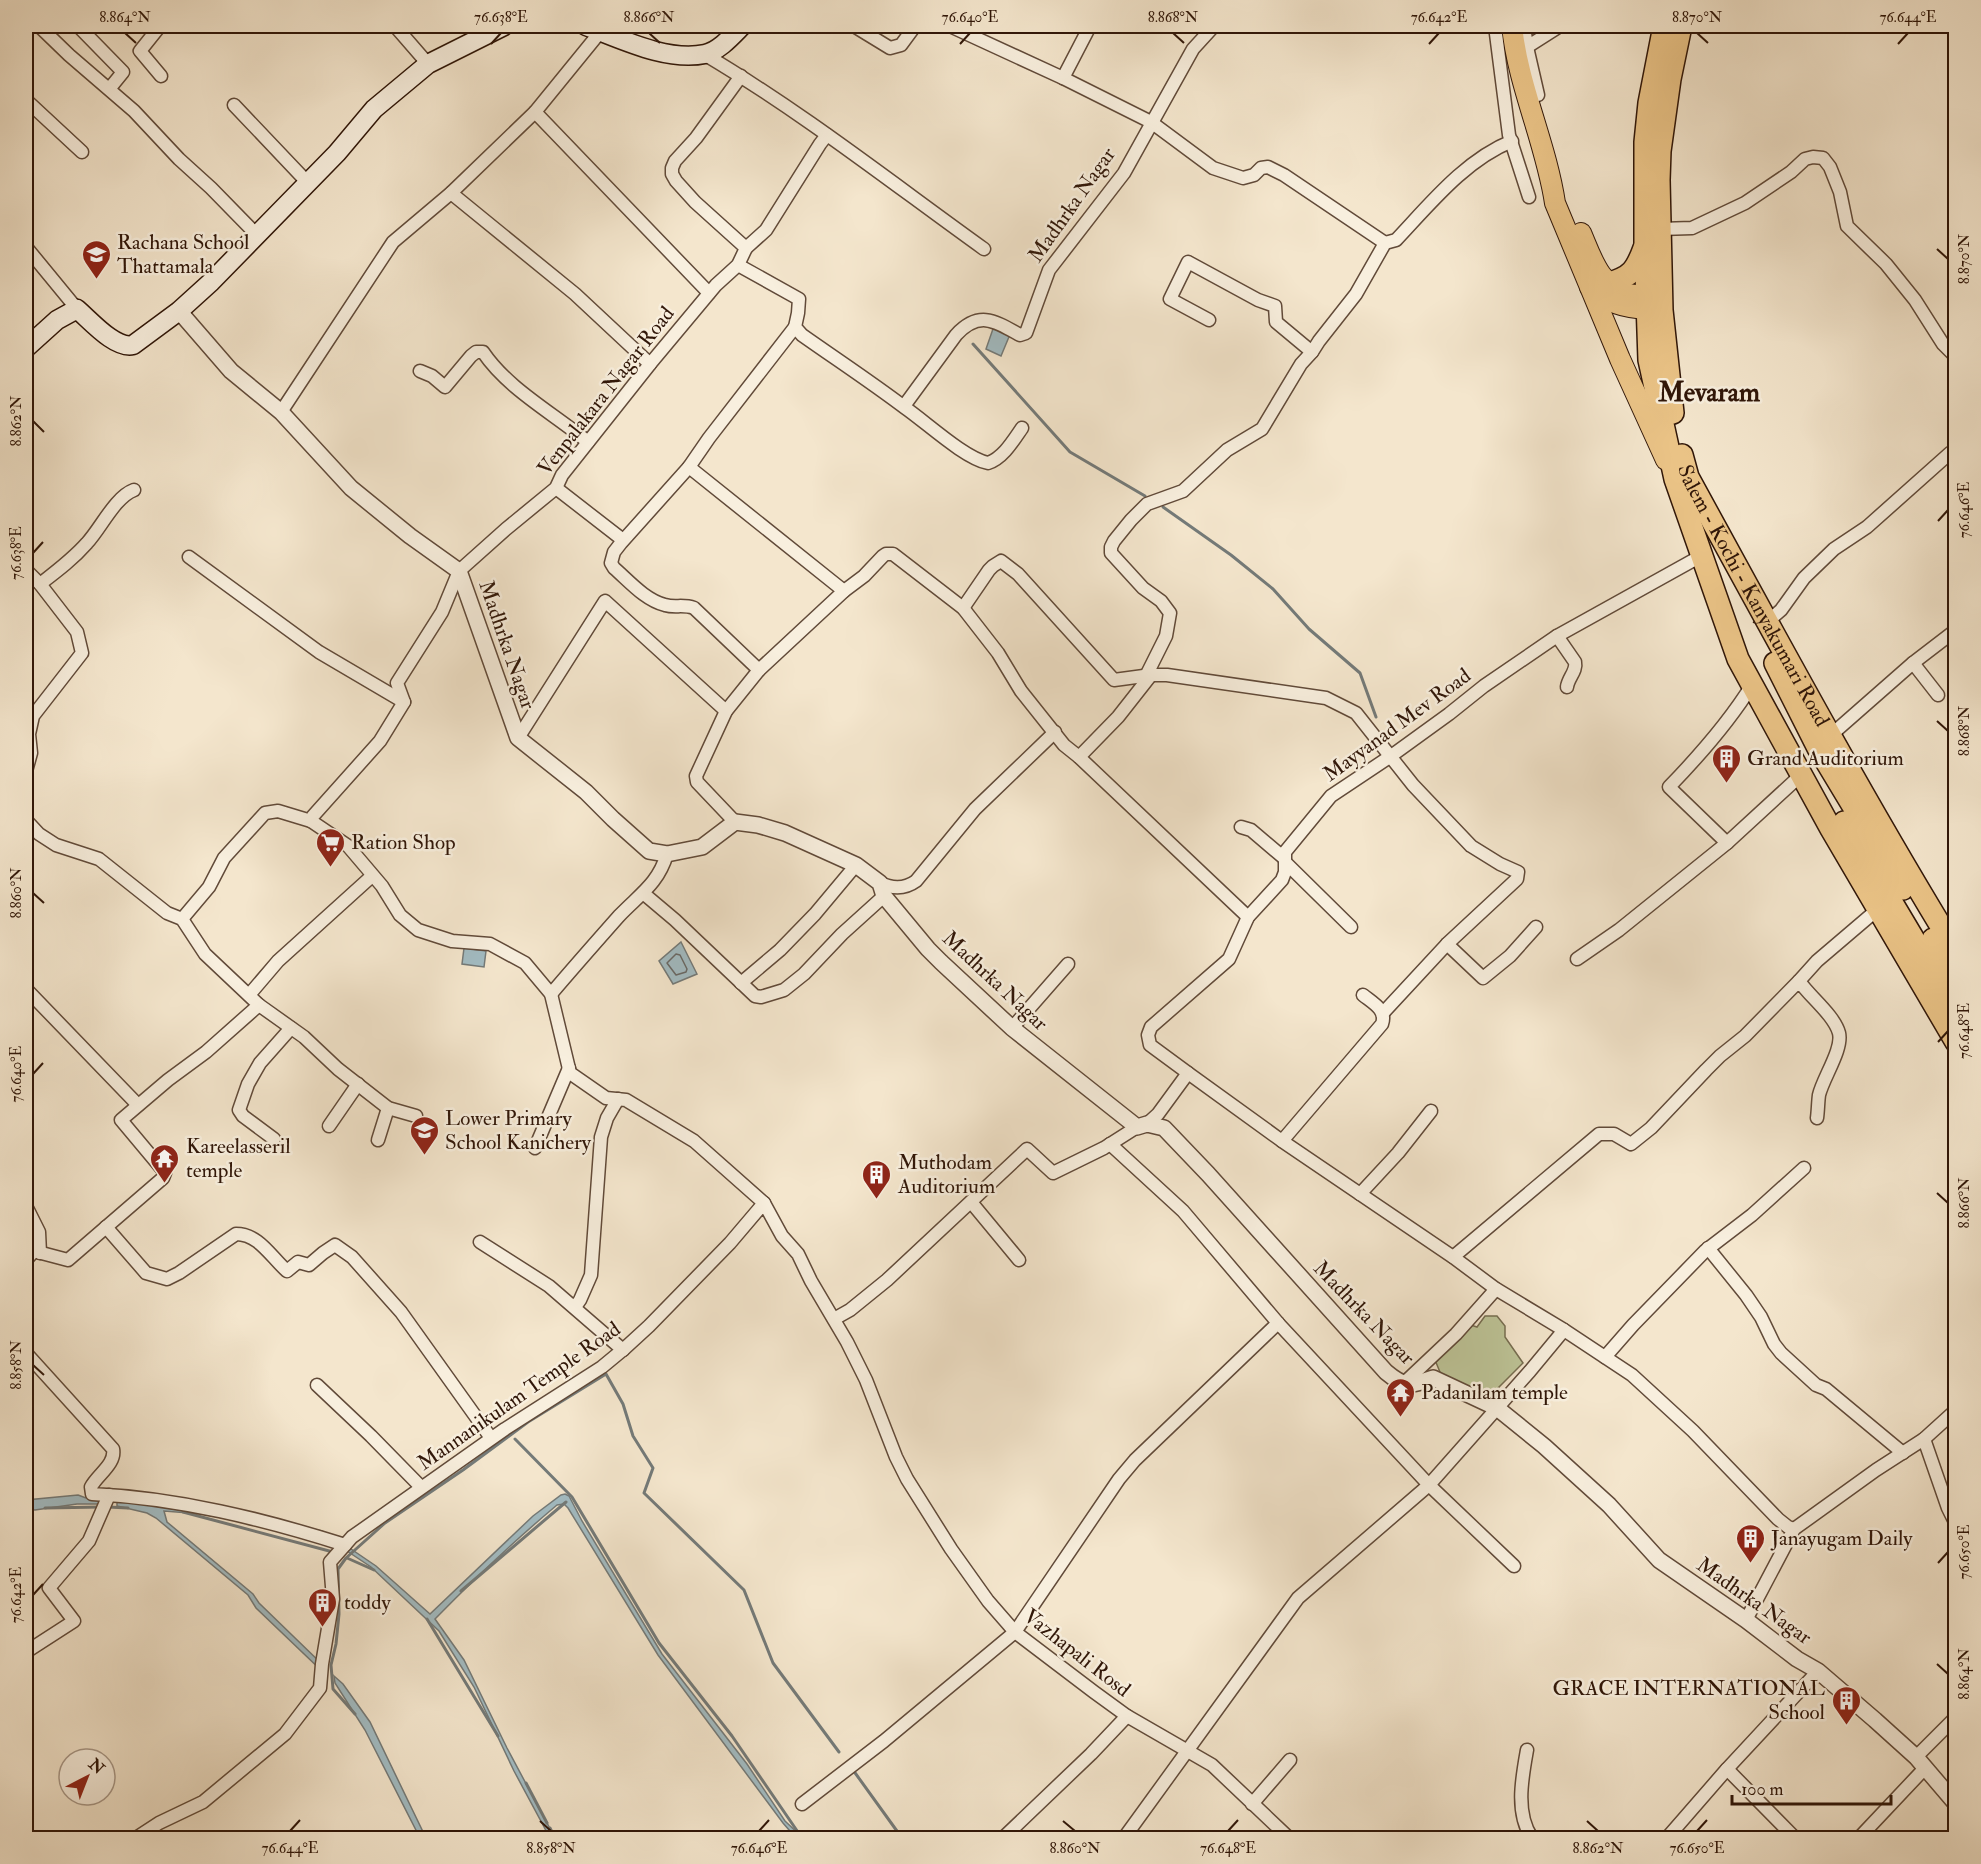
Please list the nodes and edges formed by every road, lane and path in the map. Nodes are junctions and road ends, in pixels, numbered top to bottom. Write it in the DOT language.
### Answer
graph roads {
  1 [pos="39,26"];
  2 [pos="78,26"];
  3 [pos="160,26"];
  4 [pos="395,26"];
  5 [pos="504,26"];
  6 [pos="742,26"];
  7 [pos="854,26"];
  8 [pos="915,26"];
  9 [pos="950,26"];
  10 [pos="1090,26"];
  11 [pos="1214,26"];
  12 [pos="1494,26"];
  13 [pos="1512,26"];
  14 [pos="1524,26"];
  15 [pos="1560,26"];
  16 [pos="1664,26"];
  17 [pos="1681,26"];
  18 [pos="594,28"];
  19 [pos="1527,47"];
  20 [pos="704,54"];
  21 [pos="428,64"];
  22 [pos="161,76"];
  23 [pos="741,76"];
  24 [pos="1063,78"];
  25 [pos="110,88"];
  26 [pos="1538,95"];
  27 [pos="26,100"];
  28 [pos="234,105"];
  29 [pos="535,112"];
  30 [pos="1151,122"];
  31 [pos="827,135"];
  32 [pos="1512,141"];
  33 [pos="82,152"];
  34 [pos="308,183"];
  35 [pos="450,193"];
  36 [pos="1529,197"];
  37 [pos="1660,229"];
  38 [pos="257,235"];
  39 [pos="1385,243"];
  40 [pos="1645,244"];
  41 [pos="26,247"];
  42 [pos="746,248"];
  43 [pos="984,249"];
  44 [pos="738,265"];
  45 [pos="1598,284"];
  46 [pos="710,293"];
  47 [pos="1652,300"];
  48 [pos="77,309"];
  49 [pos="179,311"];
  50 [pos="1209,320"];
  51 [pos="795,327"];
  52 [pos="26,348"];
  53 [pos="1312,352"];
  54 [pos="1956,357"];
  55 [pos="650,364"];
  56 [pos="420,371"];
  57 [pos="904,406"];
  58 [pos="281,412"];
  59 [pos="1022,428"];
  60 [pos="588,442"];
  61 [pos="1956,451"];
  62 [pos="689,466"];
  63 [pos="1675,479"];
  64 [pos="556,488"];
  65 [pos="134,490"];
  66 [pos="623,540"];
  67 [pos="1701,556"];
  68 [pos="189,558"];
  69 [pos="26,570"];
  70 [pos="459,571"];
  71 [pos="40,584"];
  72 [pos="1748,586"];
  73 [pos="844,591"];
  74 [pos="963,608"];
  75 [pos="1720,610"];
  76 [pos="1767,622"];
  77 [pos="1956,630"];
  78 [pos="1557,636"];
  79 [pos="1913,663"];
  80 [pos="759,670"];
  81 [pos="1148,675"];
  82 [pos="1752,685"];
  83 [pos="1567,687"];
  84 [pos="1938,695"];
  85 [pos="404,702"];
  86 [pos="726,711"];
  87 [pos="1055,732"];
  88 [pos="1831,735"];
  89 [pos="518,738"];
  90 [pos="1391,756"];
  91 [pos="1079,757"];
  92 [pos="26,771"];
  93 [pos="1801,775"];
  94 [pos="26,820"];
  95 [pos="313,822"];
  96 [pos="735,822"];
  97 [pos="1240,827"];
  98 [pos="1728,843"];
  99 [pos="667,854"];
  100 [pos="1285,860"];
  101 [pos="856,865"];
  102 [pos="372,876"];
  103 [pos="882,889"];
  104 [pos="643,893"];
  105 [pos="1878,909"];
  106 [pos="1248,917"];
  107 [pos="182,919"];
  108 [pos="1351,927"];
  109 [pos="1536,927"];
  110 [pos="1447,944"];
  111 [pos="1955,947"];
  112 [pos="1577,959"];
  113 [pos="1068,964"];
  114 [pos="1956,977"];
  115 [pos="1799,981"];
  116 [pos="741,983"];
  117 [pos="26,989"];
  118 [pos="551,994"];
  119 [pos="249,995"];
  120 [pos="1363,995"];
  121 [pos="259,1005"];
  122 [pos="1956,1010"];
  123 [pos="1383,1013"];
  124 [pos="291,1028"];
  125 [pos="1012,1028"];
  126 [pos="1956,1041"];
  127 [pos="569,1068"];
  128 [pos="1188,1073"];
  129 [pos="358,1084"];
  130 [pos="618,1099"];
  131 [pos="138,1105"];
  132 [pos="388,1108"];
  133 [pos="1431,1112"];
  134 [pos="416,1116"];
  135 [pos="1817,1118"];
  136 [pos="329,1126"];
  137 [pos="1142,1126"];
  138 [pos="274,1139"];
  139 [pos="378,1140"];
  140 [pos="1282,1141"];
  141 [pos="1110,1144"];
  142 [pos="535,1148"];
  143 [pos="1803,1168"];
  144 [pos="1360,1194"];
  145 [pos="971,1202"];
  146 [pos="764,1203"];
  147 [pos="26,1206"];
  148 [pos="106,1227"];
  149 [pos="480,1242"];
  150 [pos="1708,1248"];
  151 [pos="40,1252"];
  152 [pos="1454,1257"];
  153 [pos="26,1260"];
  154 [pos="1019,1260"];
  155 [pos="1497,1289"];
  156 [pos="575,1307"];
  157 [pos="834,1318"];
  158 [pos="1278,1323"];
  159 [pos="1564,1330"];
  160 [pos="623,1350"];
  161 [pos="26,1353"];
  162 [pos="1605,1357"];
  163 [pos="1403,1384"];
  164 [pos="317,1385"];
  165 [pos="1497,1408"];
  166 [pos="1956,1410"];
  167 [pos="491,1438"];
  168 [pos="1924,1439"];
  169 [pos="1903,1453"];
  170 [pos="1429,1485"];
  171 [pos="421,1488"];
  172 [pos="109,1495"];
  173 [pos="1956,1524"];
  174 [pos="1794,1529"];
  175 [pos="342,1547"];
  176 [pos="1514,1566"];
  177 [pos="1746,1620"];
  178 [pos="1015,1632"];
  179 [pos="26,1652"];
  180 [pos="1818,1671"];
  181 [pos="1127,1716"];
  182 [pos="1956,1717"];
  183 [pos="1527,1750"];
  184 [pos="1187,1752"];
  185 [pos="1290,1760"];
  186 [pos="1920,1762"];
  187 [pos="1727,1769"];
  188 [pos="802,1804"];
  189 [pos="1252,1804"];
  190 [pos="1956,1804"];
  191 [pos="136,1839"];
  192 [pos="1003,1839"];
  193 [pos="1124,1839"];
  194 [pos="1289,1839"];
  195 [pos="1532,1839"];
  196 [pos="1667,1839"];
  197 [pos="1795,1839"];
  198 [pos="1859,1839"];
  1 -- 25 [label="street"];
  2 -- 25 [label="street"];
  3 -- 22 [label="street"];
  4 -- 21 [label="street"];
  5 -- 21 [label="main road"];
  6 -- 20 [label="main road"];
  7 -- 8 [label="street"];
  9 -- 24 [label="street"];
  10 -- 24 [label="street"];
  11 -- 30 [label="street, Madhrka Nagar"];
  12 -- 32 [label="street"];
  13 -- 45 [label="main road"];
  14 -- 19 [label="street"];
  15 -- 19 [label="street"];
  16 -- 40 [label="highway, Salem - Kochi - Kanyakumari Road"];
  17 -- 37 [label="highway, Salem - Kochi - Kanyakumari Road"];
  18 -- 20 [label="main road"];
  18 -- 29 [label="street"];
  19 -- 26 [label="street"];
  20 -- 23 [label="street"];
  21 -- 34 [label="main road"];
  23 -- 31 [label="street"];
  23 -- 42 [label="street"];
  24 -- 30 [label="street"];
  25 -- 38 [label="street"];
  27 -- 33 [label="street"];
  28 -- 34 [label="street"];
  29 -- 35 [label="street"];
  29 -- 46 [label="street"];
  30 -- 39 [label="street"];
  30 -- 57 [label="street, Madhrka Nagar"];
  31 -- 42 [label="street"];
  31 -- 43 [label="street"];
  32 -- 36 [label="street"];
  32 -- 39 [label="street"];
  34 -- 38 [label="main road"];
  35 -- 55 [label="street"];
  35 -- 58 [label="street"];
  37 -- 47 [label="highway, Salem - Kochi - Kanyakumari Road"];
  37 -- 54 [label="street"];
  38 -- 49 [label="main road"];
  39 -- 53 [label="street"];
  40 -- 45 [label="highway"];
  40 -- 47 [label="highway, Salem - Kochi - Kanyakumari Road"];
  41 -- 48 [label="street"];
  42 -- 44 [label="street"];
  44 -- 46 [label="street, Venpalakara Nagar Road"];
  44 -- 51 [label="street"];
  45 -- 47 [label="main road"];
  45 -- 63 [label="main road"];
  46 -- 55 [label="street, Venpalakara Nagar Road"];
  47 -- 63 [label="highway, Salem - Kochi - Kanyakumari Road"];
  47 -- 72 [label="highway, Salem - Kochi - Kanyakumari Road"];
  48 -- 49 [label="main road"];
  48 -- 52 [label="main road"];
  49 -- 58 [label="street, Madhrka Nagar"];
  50 -- 53 [label="street"];
  51 -- 57 [label="street"];
  51 -- 62 [label="street"];
  53 -- 81 [label="street"];
  55 -- 60 [label="street, Venpalakara Nagar Road"];
  56 -- 60 [label="street"];
  57 -- 59 [label="street"];
  58 -- 70 [label="street, Madhrka Nagar"];
  60 -- 64 [label="street, Venpalakara Nagar Road"];
  61 -- 76 [label="street"];
  62 -- 66 [label="street"];
  62 -- 73 [label="street"];
  63 -- 67 [label="highway, Salem - Kochi - Kanyakumari Road"];
  64 -- 66 [label="street"];
  64 -- 70 [label="street, Venpalakara Nagar Road"];
  65 -- 71 [label="street"];
  66 -- 80 [label="street"];
  67 -- 75 [label="highway, Salem - Kochi - Kanyakumari Road"];
  67 -- 78 [label="street, Mayyanad Mev Road"];
  68 -- 85 [label="street"];
  69 -- 71 [label="street"];
  70 -- 85 [label="street, Venpalakara Nagar Road"];
  70 -- 89 [label="street, Madhrka Nagar"];
  71 -- 92 [label="street"];
  72 -- 76 [label="highway, Salem - Kochi - Kanyakumari Road"];
  72 -- 114 [label="highway"];
  73 -- 74 [label="street"];
  73 -- 80 [label="street"];
  74 -- 81 [label="street"];
  74 -- 87 [label="street"];
  75 -- 82 [label="highway, Salem - Kochi - Kanyakumari Road"];
  75 -- 122 [label="highway"];
  76 -- 88 [label="highway, Salem - Kochi - Kanyakumari Road"];
  77 -- 79 [label="street"];
  78 -- 83 [label="street"];
  78 -- 90 [label="street, Mayyanad Mev Road"];
  79 -- 84 [label="street"];
  79 -- 88 [label="street"];
  80 -- 86 [label="street"];
  81 -- 90 [label="street"];
  81 -- 91 [label="street"];
  82 -- 93 [label="highway, Salem - Kochi - Kanyakumari Road"];
  82 -- 98 [label="street"];
  85 -- 95 [label="street"];
  86 -- 89 [label="street"];
  86 -- 96 [label="street"];
  87 -- 91 [label="street"];
  87 -- 103 [label="street"];
  88 -- 111 [label="highway, Salem - Kochi - Kanyakumari Road"];
  89 -- 99 [label="street, Madhrka Nagar"];
  90 -- 100 [label="street, Mayyanad Mev Road"];
  90 -- 110 [label="street"];
  91 -- 106 [label="street"];
  93 -- 98 [label="street"];
  93 -- 105 [label="highway, Salem - Kochi - Kanyakumari Road"];
  94 -- 107 [label="street"];
  95 -- 102 [label="street"];
  95 -- 107 [label="street"];
  96 -- 99 [label="street"];
  96 -- 101 [label="street, Madhrka Nagar"];
  97 -- 100 [label="street"];
  98 -- 112 [label="street"];
  99 -- 104 [label="street"];
  100 -- 106 [label="street, Mayyanad Mev Road"];
  100 -- 108 [label="street"];
  101 -- 103 [label="street, Madhrka Nagar"];
  101 -- 116 [label="street"];
  102 -- 118 [label="street"];
  102 -- 119 [label="street"];
  103 -- 116 [label="street"];
  103 -- 125 [label="street, Madhrka Nagar"];
  104 -- 116 [label="street"];
  104 -- 118 [label="street"];
  105 -- 115 [label="street"];
  105 -- 126 [label="highway, Salem - Kochi - Kanyakumari Road"];
  106 -- 128 [label="street, Mayyanad Mev Road"];
  107 -- 119 [label="street"];
  109 -- 110 [label="street"];
  110 -- 123 [label="street"];
  113 -- 125 [label="street"];
  115 -- 135 [label="street"];
  115 -- 152 [label="street"];
  117 -- 131 [label="street"];
  118 -- 127 [label="street"];
  119 -- 121 [label="street"];
  120 -- 123 [label="street"];
  121 -- 124 [label="street"];
  121 -- 131 [label="street"];
  123 -- 140 [label="street"];
  124 -- 129 [label="street"];
  124 -- 138 [label="street"];
  125 -- 137 [label="street, Madhrka Nagar"];
  127 -- 130 [label="street"];
  127 -- 142 [label="street"];
  128 -- 137 [label="street"];
  128 -- 140 [label="street"];
  129 -- 132 [label="street"];
  129 -- 136 [label="street"];
  130 -- 146 [label="street"];
  130 -- 156 [label="street"];
  131 -- 148 [label="street"];
  132 -- 134 [label="street"];
  132 -- 139 [label="street"];
  133 -- 144 [label="street"];
  137 -- 141 [label="street"];
  137 -- 163 [label="street, Madhrka Nagar"];
  140 -- 144 [label="street"];
  141 -- 145 [label="street"];
  141 -- 158 [label="street"];
  143 -- 150 [label="street"];
  144 -- 152 [label="street"];
  145 -- 154 [label="street"];
  145 -- 157 [label="street"];
  146 -- 157 [label="street"];
  146 -- 160 [label="street, Mannanikulam Temple Road"];
  147 -- 151 [label="street"];
  148 -- 151 [label="street"];
  148 -- 167 [label="street"];
  149 -- 156 [label="street"];
  150 -- 162 [label="street"];
  150 -- 169 [label="street"];
  151 -- 153 [label="street"];
  152 -- 155 [label="street"];
  155 -- 159 [label="street"];
  155 -- 163 [label="street"];
  156 -- 160 [label="street"];
  157 -- 178 [label="street, Vazhapali Rosd"];
  158 -- 170 [label="street"];
  158 -- 178 [label="street"];
  159 -- 162 [label="street"];
  159 -- 165 [label="street"];
  160 -- 167 [label="street, Mannanikulam Temple Road"];
  161 -- 172 [label="street"];
  162 -- 174 [label="street"];
  163 -- 165 [label="street, Madhrka Nagar"];
  164 -- 171 [label="street"];
  165 -- 170 [label="street"];
  165 -- 177 [label="street, Madhrka Nagar"];
  166 -- 168 [label="street"];
  167 -- 171 [label="street, Mannanikulam Temple Road"];
  168 -- 169 [label="street"];
  168 -- 173 [label="street"];
  169 -- 174 [label="street"];
  170 -- 176 [label="street"];
  170 -- 184 [label="street"];
  171 -- 175 [label="street, Mannanikulam Temple Road"];
  172 -- 175 [label="street"];
  172 -- 179 [label="street"];
  174 -- 177 [label="street"];
  175 -- 191 [label="street, Mannanikulam Temple Road"];
  177 -- 180 [label="street, Madhrka Nagar"];
  178 -- 181 [label="street, Vazhapali Rosd"];
  178 -- 188 [label="street"];
  180 -- 186 [label="street, Madhrka Nagar"];
  180 -- 187 [label="street"];
  181 -- 184 [label="street, Vazhapali Rosd"];
  181 -- 192 [label="street"];
  182 -- 186 [label="street"];
  183 -- 195 [label="street"];
  184 -- 189 [label="street, Vazhapali Rosd"];
  184 -- 193 [label="street"];
  185 -- 189 [label="street"];
  186 -- 190 [label="street, Madhrka Nagar"];
  186 -- 198 [label="street"];
  187 -- 196 [label="street"];
  187 -- 197 [label="street"];
  189 -- 194 [label="street, Vazhapali Rosd"];
}
